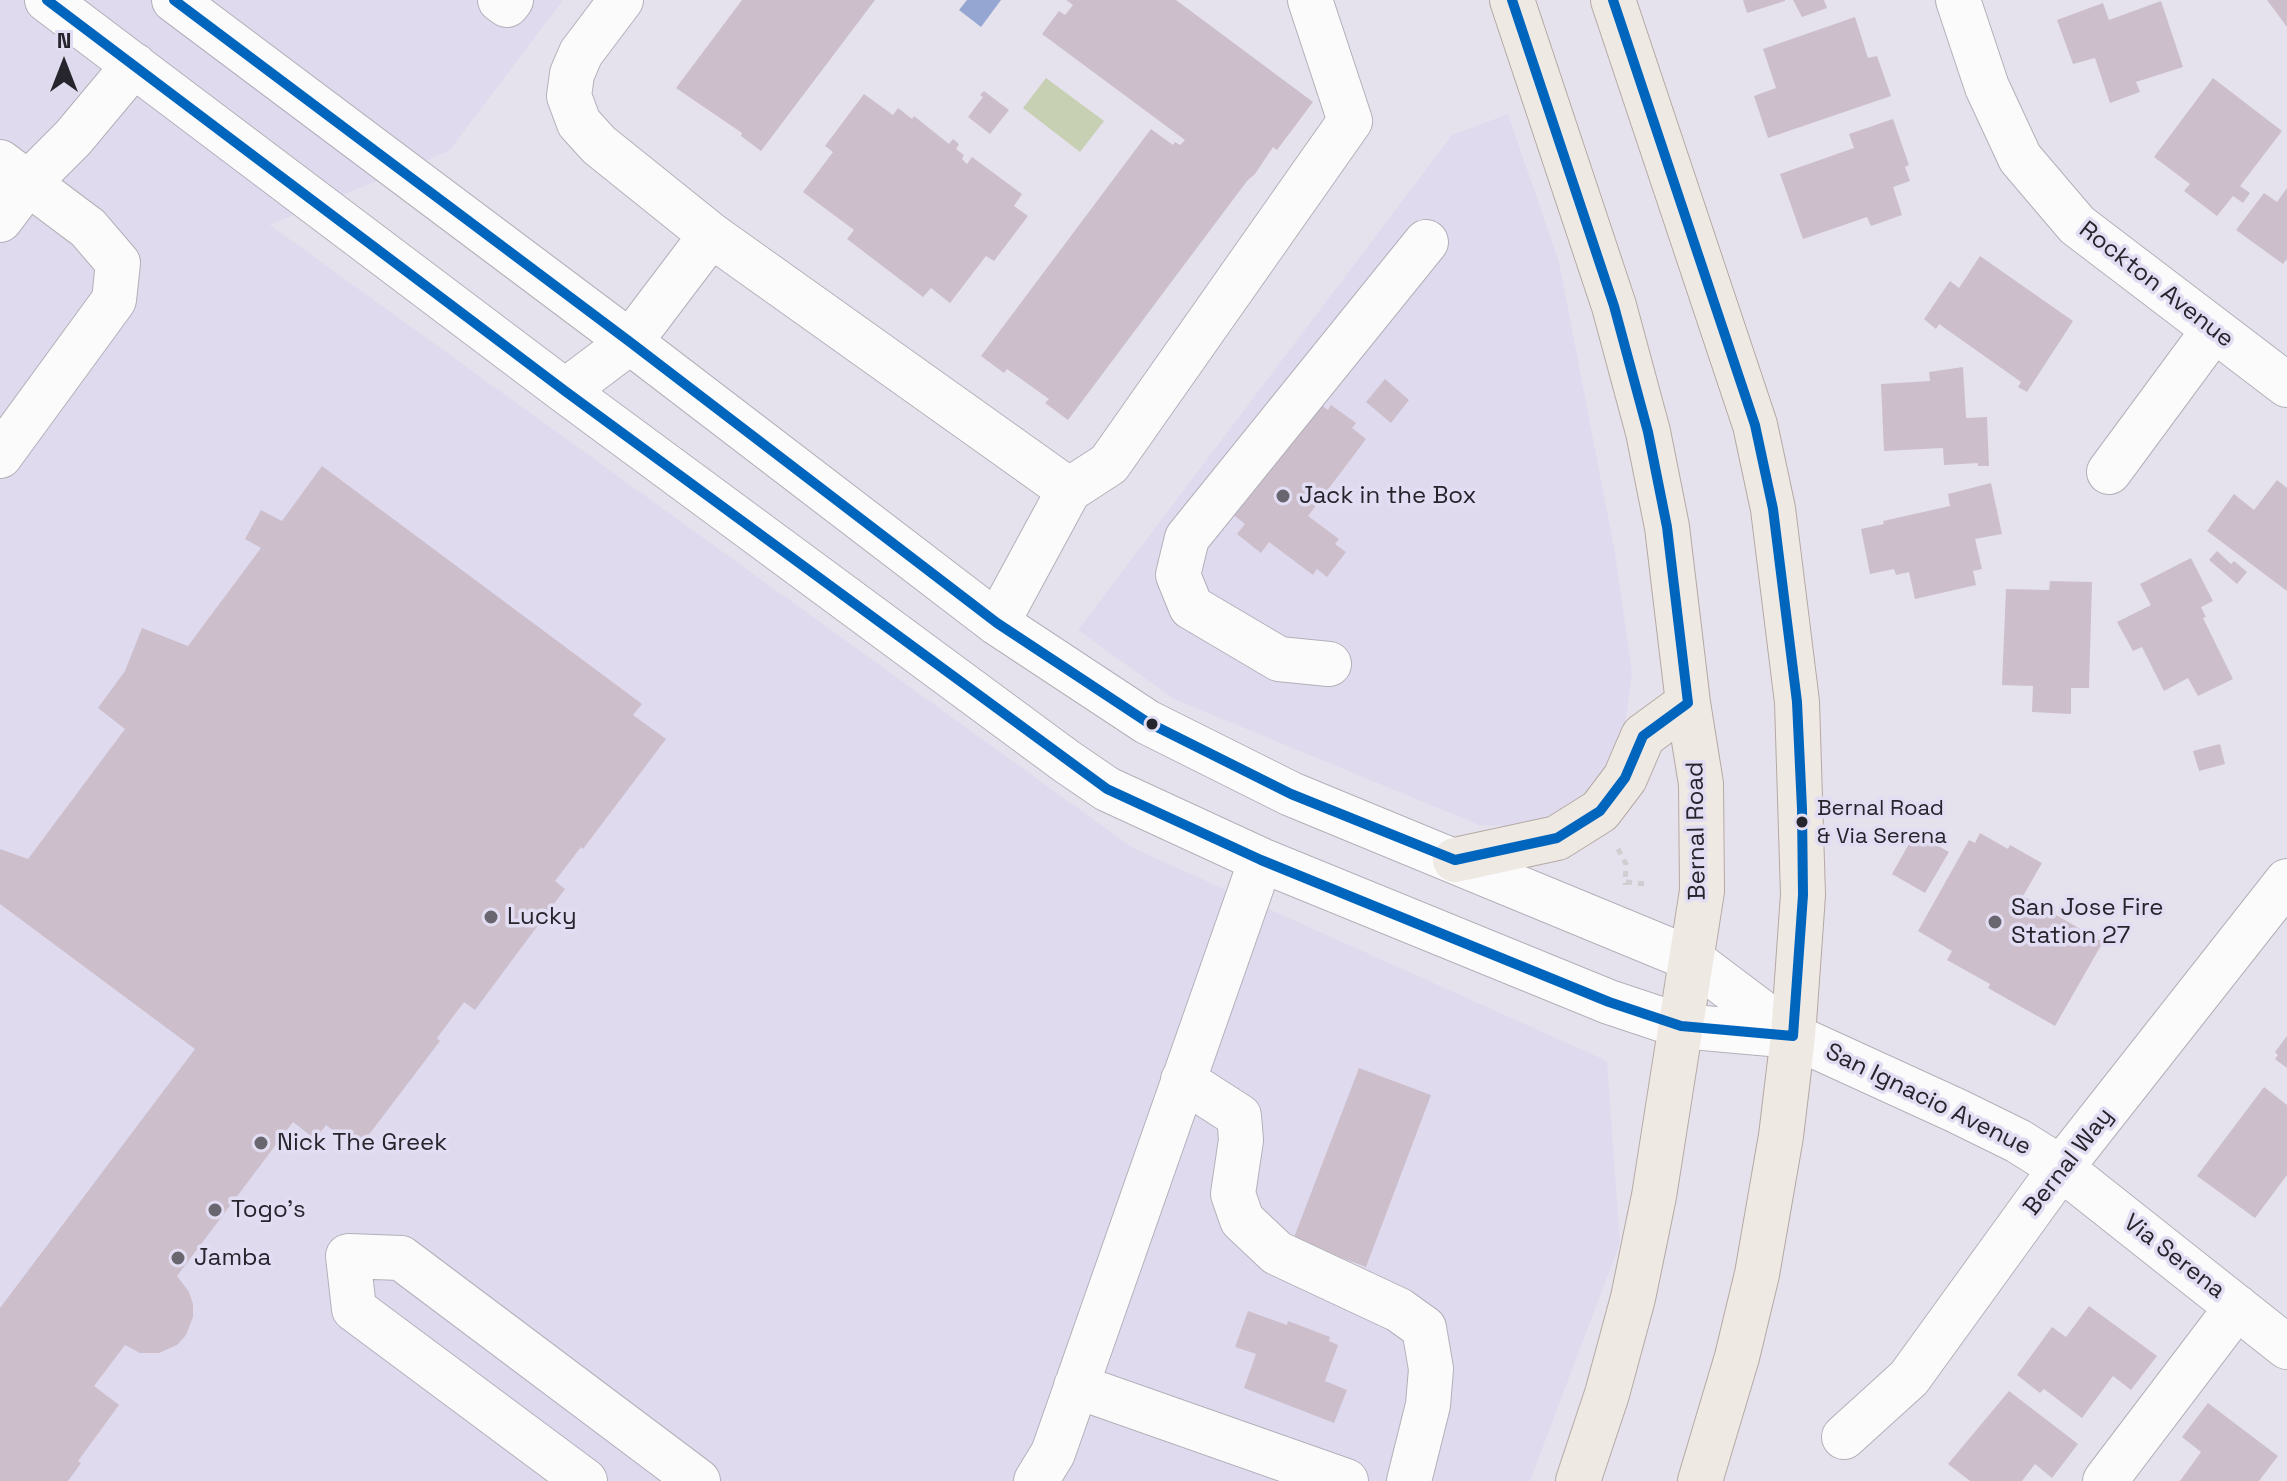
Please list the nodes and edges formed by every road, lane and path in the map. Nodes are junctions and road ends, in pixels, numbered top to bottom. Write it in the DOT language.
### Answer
graph roads {
  1 [pos="47,0"];
  2 [pos="174,0"];
  3 [pos="500,0"];
  4 [pos="511,0"];
  5 [pos="621,0"];
  6 [pos="1310,0"];
  7 [pos="1512,0"];
  8 [pos="1613,0"];
  9 [pos="1958,0"];
  10 [pos="134,65"];
  11 [pos="14,172"];
  12 [pos="0,220"];
  13 [pos="711,235"];
  14 [pos="1426,242"];
  15 [pos="2213,331"];
  16 [pos="630,342"];
  17 [pos="2287,385"];
  18 [pos="565,391"];
  19 [pos="0,456"];
  20 [pos="2109,472"];
  21 [pos="1069,490"];
  22 [pos="997,623"];
  23 [pos="1329,664"];
  24 [pos="1688,703"];
  25 [pos="1614,842"];
  26 [pos="1261,860"];
  27 [pos="1455,860"];
  28 [pos="2287,881"];
  29 [pos="1625,882"];
  30 [pos="1646,884"];
  31 [pos="1625,894"];
  32 [pos="1691,959"];
  33 [pos="1681,1026"];
  34 [pos="1793,1036"];
  35 [pos="1183,1080"];
  36 [pos="2061,1168"];
  37 [pos="2237,1307"];
  38 [pos="2287,1347"];
  39 [pos="1076,1386"];
  40 [pos="1844,1437"];
  41 [pos="585,1481"];
  42 [pos="698,1481"];
  43 [pos="1036,1481"];
  44 [pos="1346,1481"];
  45 [pos="1409,1481"];
  46 [pos="1578,1481"];
  47 [pos="1700,1481"];
  48 [pos="2105,1481"];
  1 -- 10 [label="street, San Ignacio Avenue"];
  2 -- 16 [label="street, San Ignacio Avenue"];
  3 -- 4 [label="street"];
  5 -- 13 [label="street"];
  6 -- 21 [label="street"];
  7 -- 24 [label="main road, Bernal Road"];
  8 -- 34 [label="main road"];
  9 -- 15 [label="street, Rockton Avenue"];
  10 -- 11 [label="street"];
  10 -- 18 [label="street, San Ignacio Avenue"];
  11 -- 12 [label="street"];
  11 -- 19 [label="street"];
  13 -- 16 [label="street"];
  13 -- 21 [label="street"];
  14 -- 23 [label="street"];
  15 -- 17 [label="street, Rockton Avenue"];
  15 -- 20 [label="street"];
  16 -- 18 [label="street"];
  16 -- 22 [label="street, San Ignacio Avenue"];
  18 -- 26 [label="street, San Ignacio Avenue"];
  21 -- 22 [label="street"];
  22 -- 27 [label="street, San Ignacio Avenue"];
  24 -- 27 [label="main road"];
  24 -- 32 [label="main road, Bernal Road"];
  25 -- 29 [label="path"];
  26 -- 33 [label="street, San Ignacio Avenue"];
  26 -- 35 [label="street"];
  27 -- 32 [label="street, San Ignacio Avenue"];
  28 -- 36 [label="street, Bernal Way"];
  29 -- 30 [label="path"];
  29 -- 31 [label="path"];
  32 -- 33 [label="main road, Bernal Road"];
  32 -- 34 [label="street, San Ignacio Avenue"];
  33 -- 34 [label="street, San Ignacio Avenue"];
  33 -- 46 [label="main road, Bernal Road"];
  34 -- 36 [label="street, San Ignacio Avenue"];
  34 -- 47 [label="main road"];
  35 -- 39 [label="street"];
  35 -- 45 [label="street"];
  36 -- 37 [label="street, Via Serena"];
  36 -- 40 [label="street, Bernal Way"];
  37 -- 38 [label="street, Via Serena"];
  37 -- 48 [label="street"];
  39 -- 43 [label="street"];
  39 -- 44 [label="street"];
  41 -- 42 [label="street"];
}
